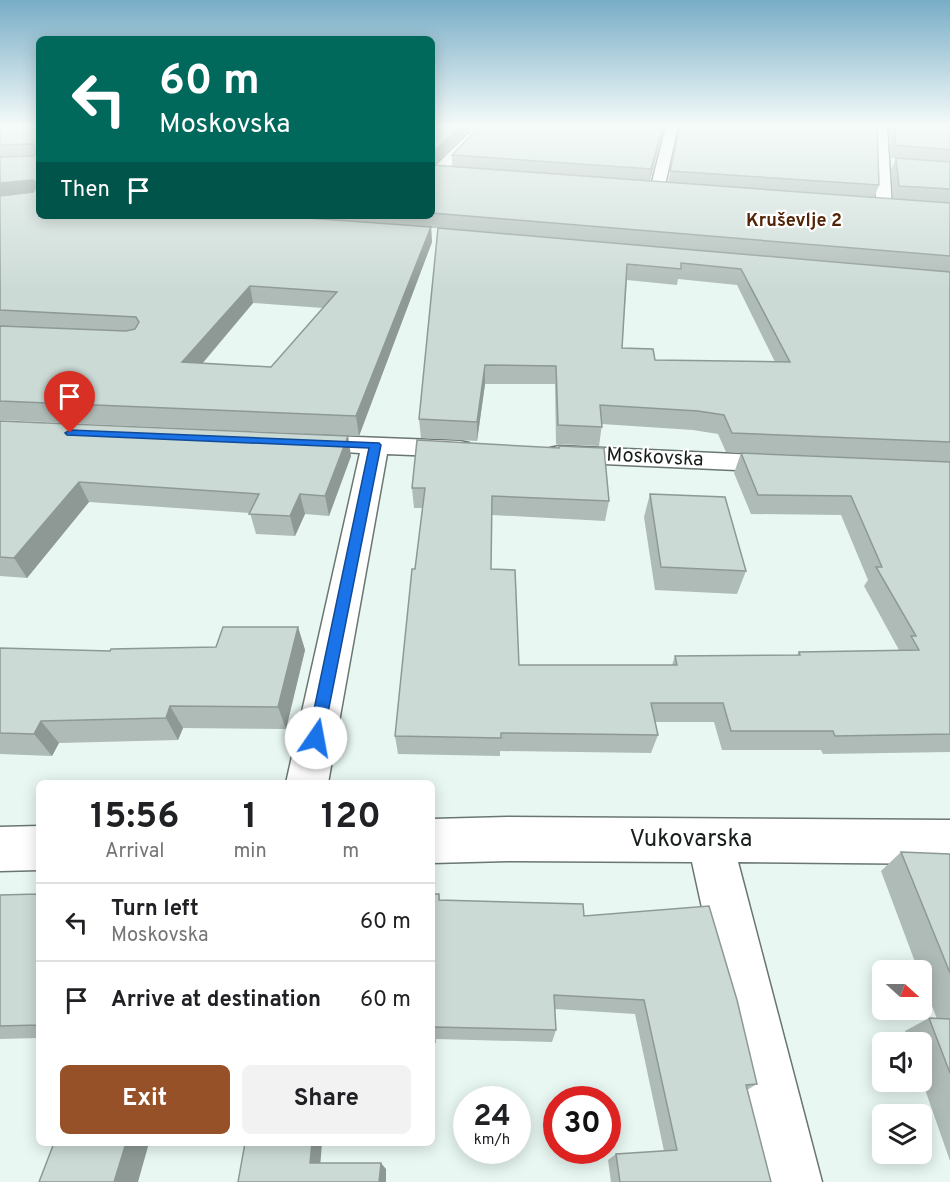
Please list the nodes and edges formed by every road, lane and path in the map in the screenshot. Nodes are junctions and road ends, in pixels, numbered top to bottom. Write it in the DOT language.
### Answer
graph roads {
  1 [pos="659,181"];
  2 [pos="886,181"];
  3 [pos="657,190"];
  4 [pos="884,206"];
  5 [pos="282,442"];
  6 [pos="375,445"];
  7 [pos="483,450"];
  8 [pos="531,453"];
  9 [pos="806,465"];
  10 [pos="308,780"];
  11 [pos="710,840"];
  12 [pos="435,842"];
  13 [pos="950,842"];
  14 [pos="36,848"];
  15 [pos="0,849"];
  16 [pos="792,1182"];
  1 -- 3 [label="street"];
  2 -- 4 [label="street"];
  5 -- 6 [label="street"];
  6 -- 7 [label="street"];
  6 -- 10 [label="street"];
  8 -- 9 [label="street, Moskovska"];
  11 -- 12 [label="street, Vukovarska"];
  11 -- 13 [label="street, Vukovarska"];
  11 -- 16 [label="street"];
  14 -- 15 [label="street"];
}
